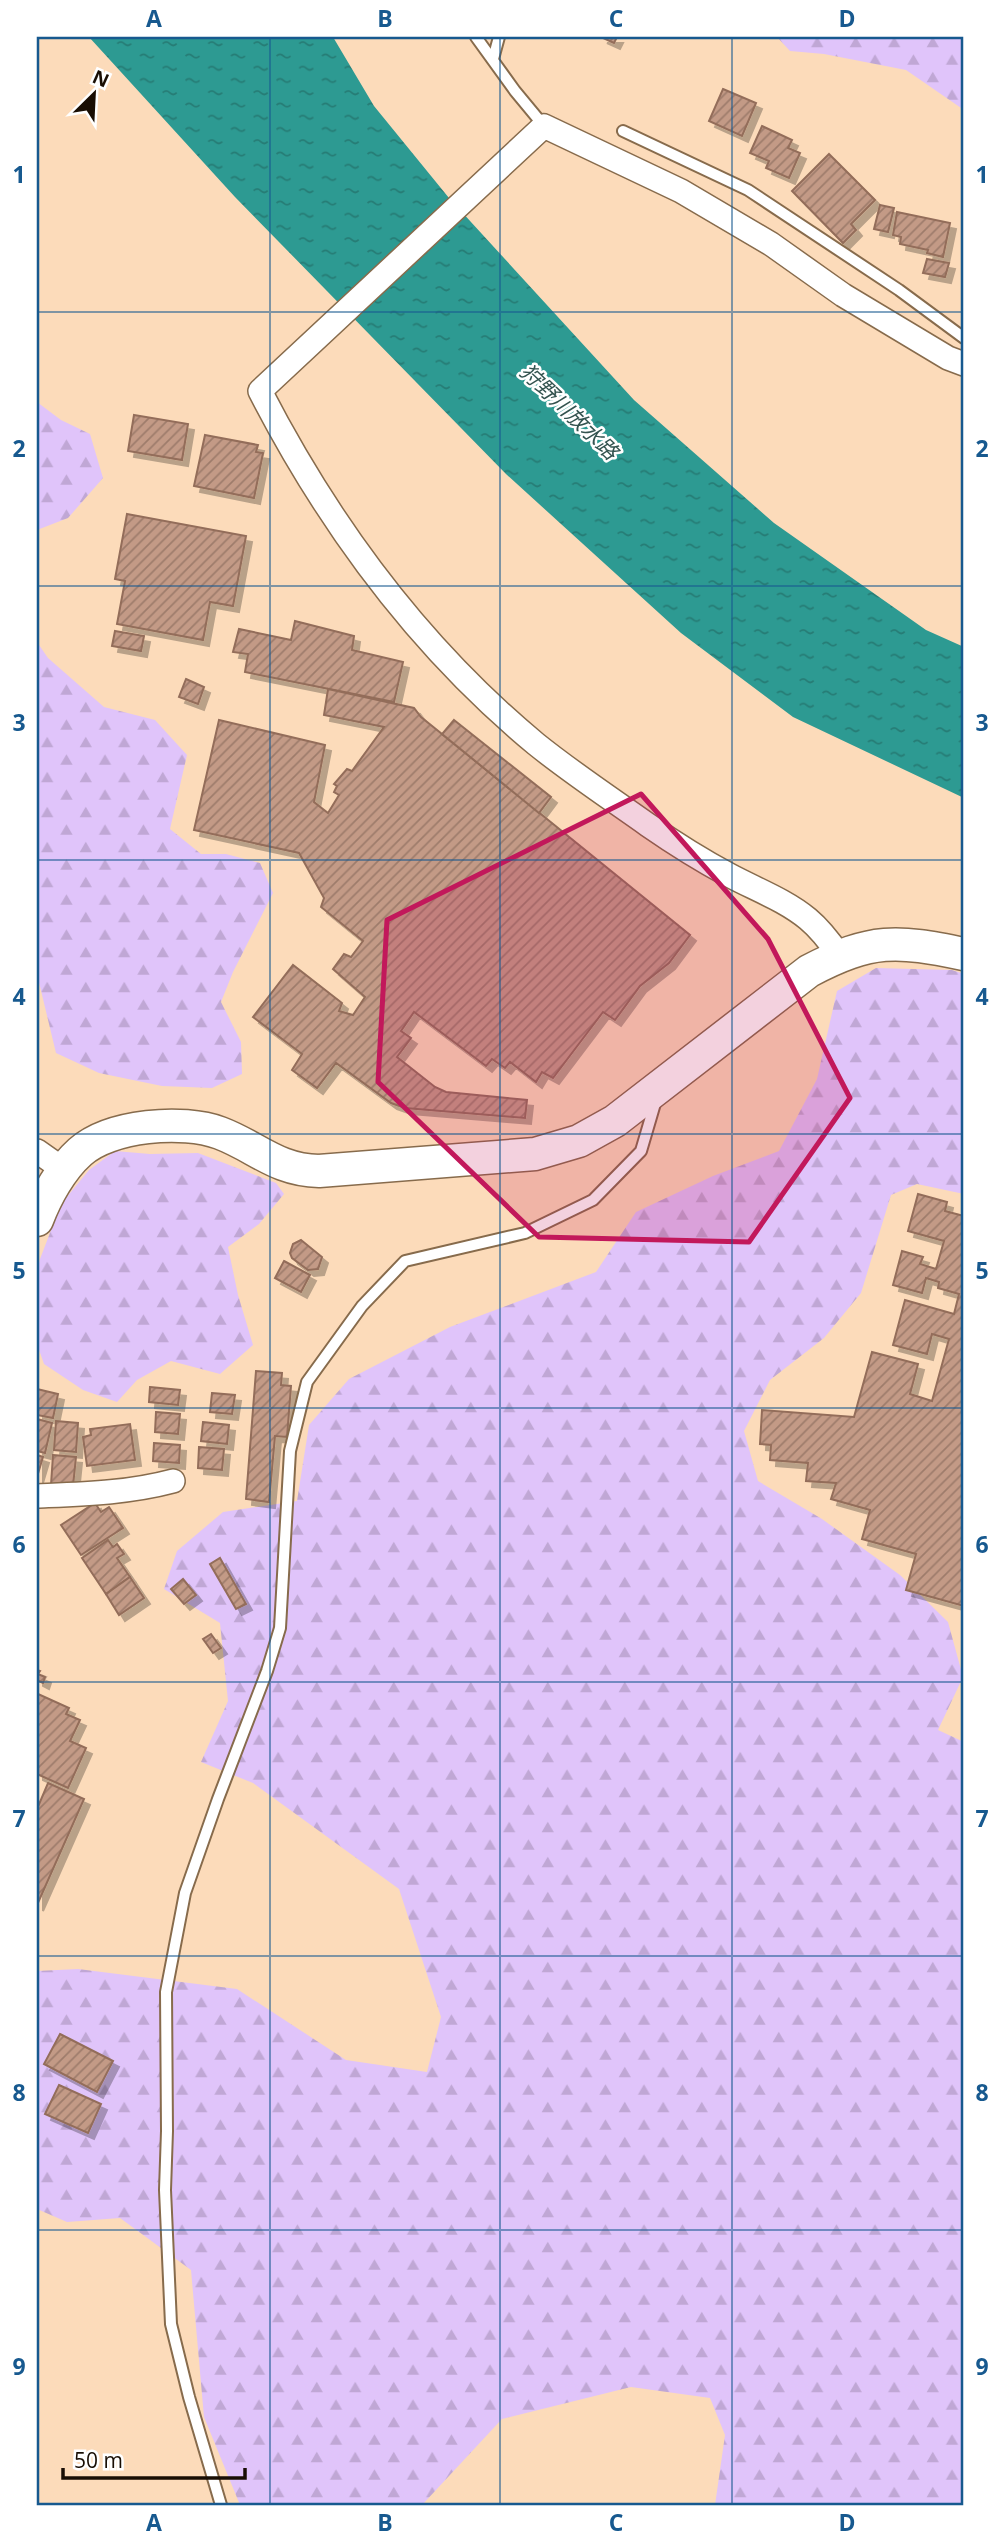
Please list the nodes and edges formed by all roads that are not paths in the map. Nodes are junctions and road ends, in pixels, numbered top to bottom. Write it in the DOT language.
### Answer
graph roads {
  1 [pos="476,37"];
  2 [pos="499,37"];
  3 [pos="493,59"];
  4 [pos="544,126"];
  5 [pos="623,131"];
  6 [pos="964,338"];
  7 [pos="964,364"];
  8 [pos="964,954"];
  9 [pos="839,955"];
  10 [pos="660,1087"];
  11 [pos="37,1151"];
  12 [pos="64,1170"];
  13 [pos="37,1220"];
  14 [pos="173,1480"];
  15 [pos="37,1496"];
  16 [pos="221,2505"];
  1 -- 3 [label="lane"];
  2 -- 3 [label="lane"];
  3 -- 4 [label="lane"];
  4 -- 7 [label="street"];
  4 -- 9 [label="street"];
  5 -- 6 [label="lane"];
  8 -- 9 [label="street"];
  9 -- 10 [label="street"];
  10 -- 12 [label="street"];
  10 -- 16 [label="lane"];
  11 -- 12 [label="street"];
  12 -- 13 [label="street"];
  14 -- 15 [label="street"];
}
